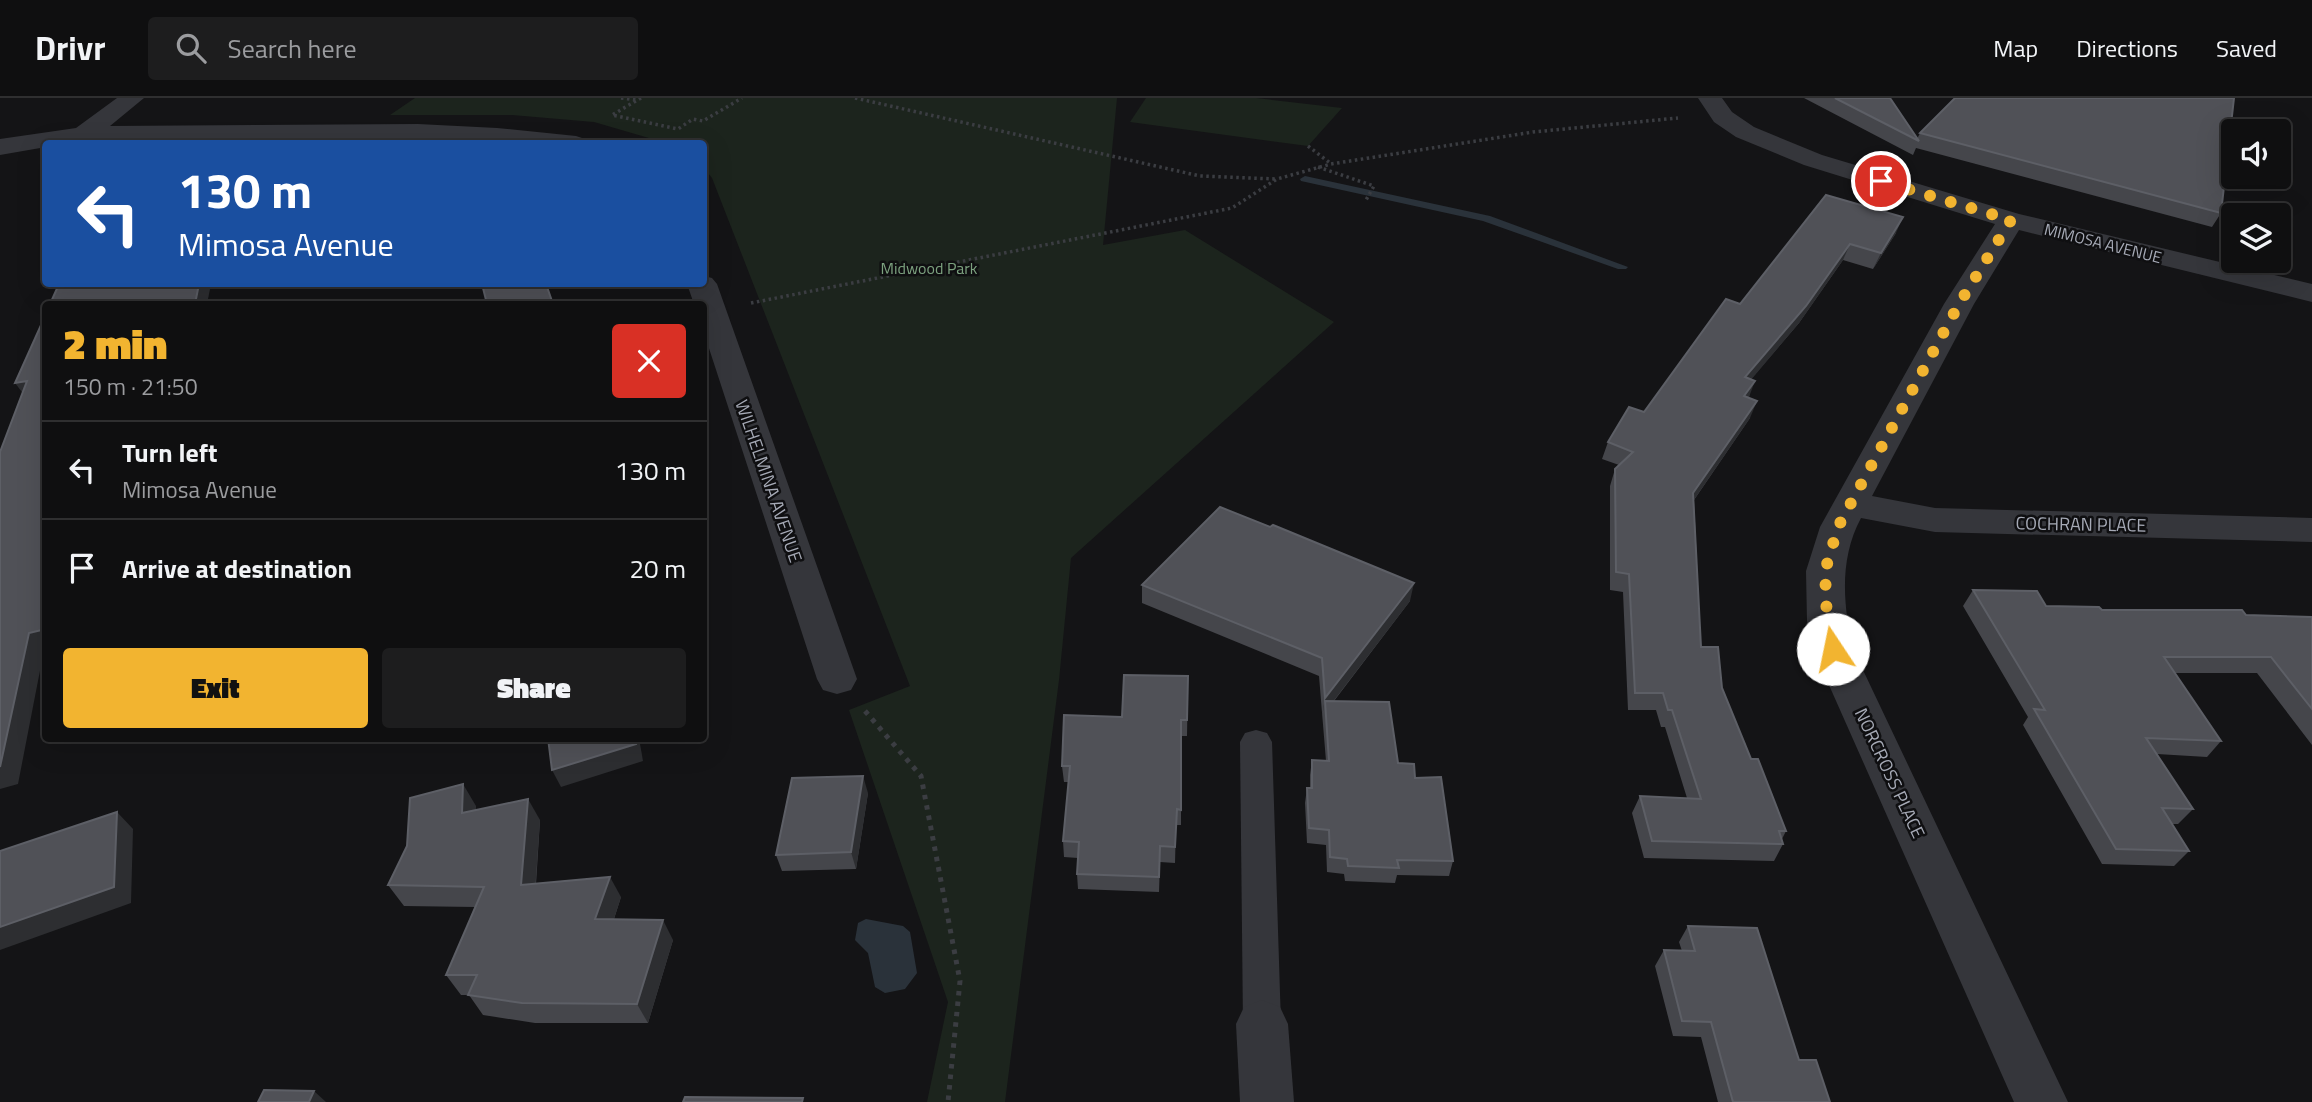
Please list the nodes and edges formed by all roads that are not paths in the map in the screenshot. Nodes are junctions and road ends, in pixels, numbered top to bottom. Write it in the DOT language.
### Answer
graph roads {
  1 [pos="132,98"];
  2 [pos="1715,106"];
  3 [pos="85,134"];
  4 [pos="532,140"];
  5 [pos="0,147"];
  6 [pos="2011,220"];
  7 [pos="2312,292"];
  8 [pos="707,297"];
  9 [pos="1851,504"];
  10 [pos="2312,530"];
  11 [pos="837,679"];
  12 [pos="1256,743"];
  13 [pos="1262,1024"];
  14 [pos="1267,1102"];
  15 [pos="2041,1102"];
  1 -- 3 [label="street"];
  2 -- 6 [label="street, MIMOSA AVENUE"];
  3 -- 4 [label="street"];
  3 -- 5 [label="street"];
  6 -- 7 [label="street, MIMOSA AVENUE"];
  6 -- 9 [label="street, NORCROSS PLACE"];
  8 -- 11 [label="street, WILHELMINA AVENUE"];
  9 -- 10 [label="street, COCHRAN PLACE"];
  9 -- 15 [label="street, NORCROSS PLACE"];
  12 -- 13 [label="lane"];
  13 -- 14 [label="street"];
}
